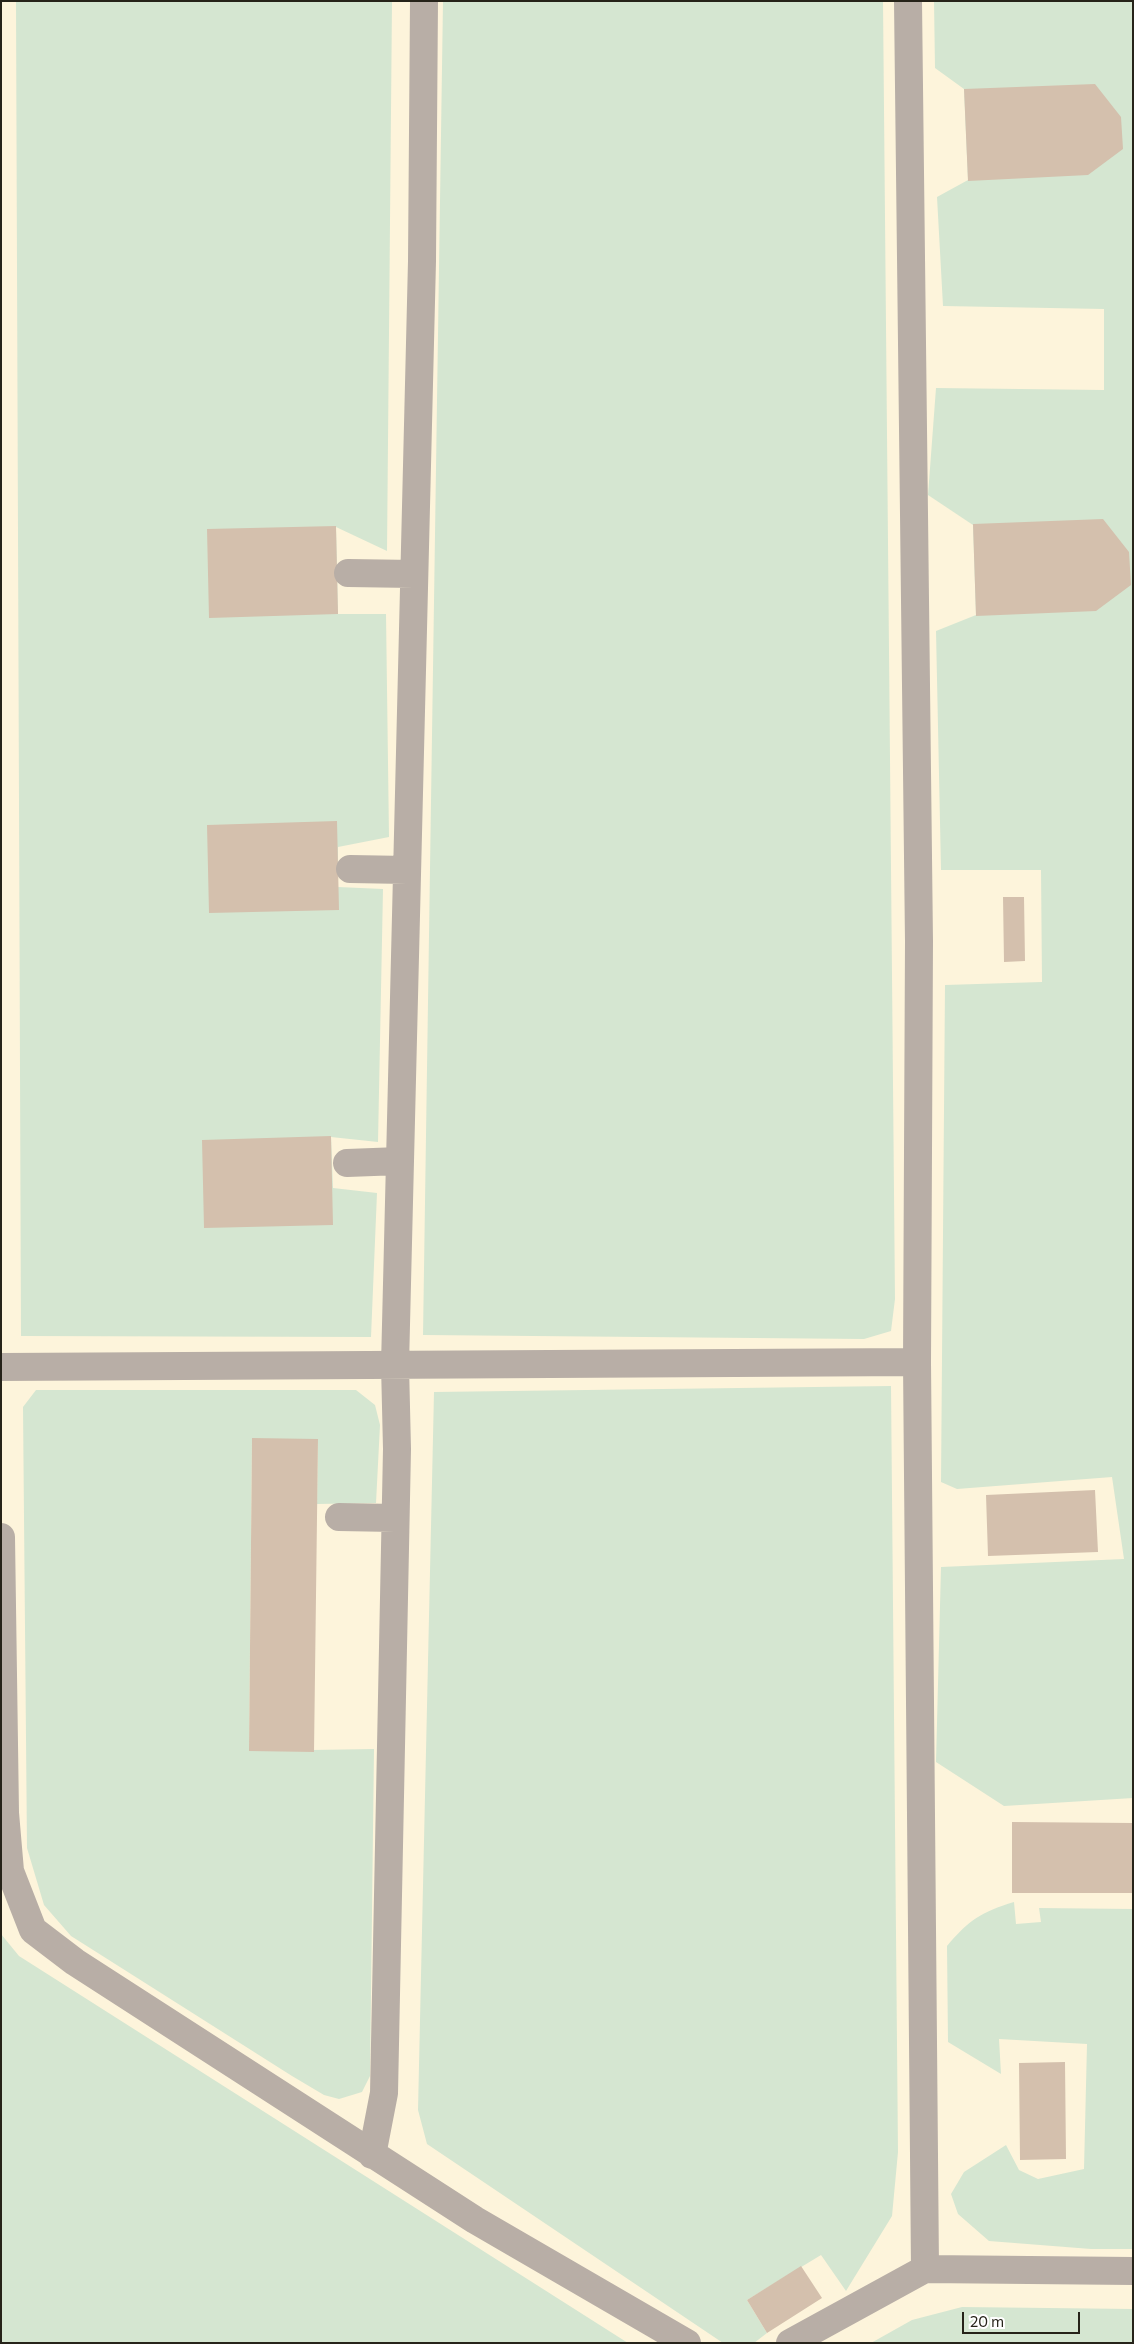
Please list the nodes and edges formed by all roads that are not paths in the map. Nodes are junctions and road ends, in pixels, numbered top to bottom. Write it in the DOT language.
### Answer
graph roads {
  1 [pos="424,1"];
  2 [pos="908,1"];
  3 [pos="348,573"];
  4 [pos="414,574"];
  5 [pos="350,869"];
  6 [pos="407,870"];
  7 [pos="400,1161"];
  8 [pos="347,1163"];
  9 [pos="917,1362"];
  10 [pos="395,1365"];
  11 [pos="1,1367"];
  12 [pos="339,1517"];
  13 [pos="395,1518"];
  14 [pos="1,1537"];
  15 [pos="372,2155"];
  16 [pos="925,2269"];
  17 [pos="1133,2271"];
  18 [pos="687,2343"];
  19 [pos="790,2343"];
  1 -- 4 [label="lane"];
  2 -- 9 [label="lane"];
  3 -- 4 [label="lane"];
  4 -- 6 [label="lane"];
  5 -- 6 [label="lane"];
  6 -- 7 [label="lane"];
  7 -- 8 [label="lane"];
  7 -- 10 [label="lane"];
  9 -- 10 [label="lane"];
  9 -- 16 [label="lane"];
  10 -- 11 [label="lane"];
  10 -- 13 [label="lane"];
  12 -- 13 [label="lane"];
  13 -- 15 [label="lane"];
  14 -- 15 [label="lane"];
  15 -- 18 [label="lane"];
  16 -- 17 [label="lane"];
  16 -- 19 [label="lane"];
}
